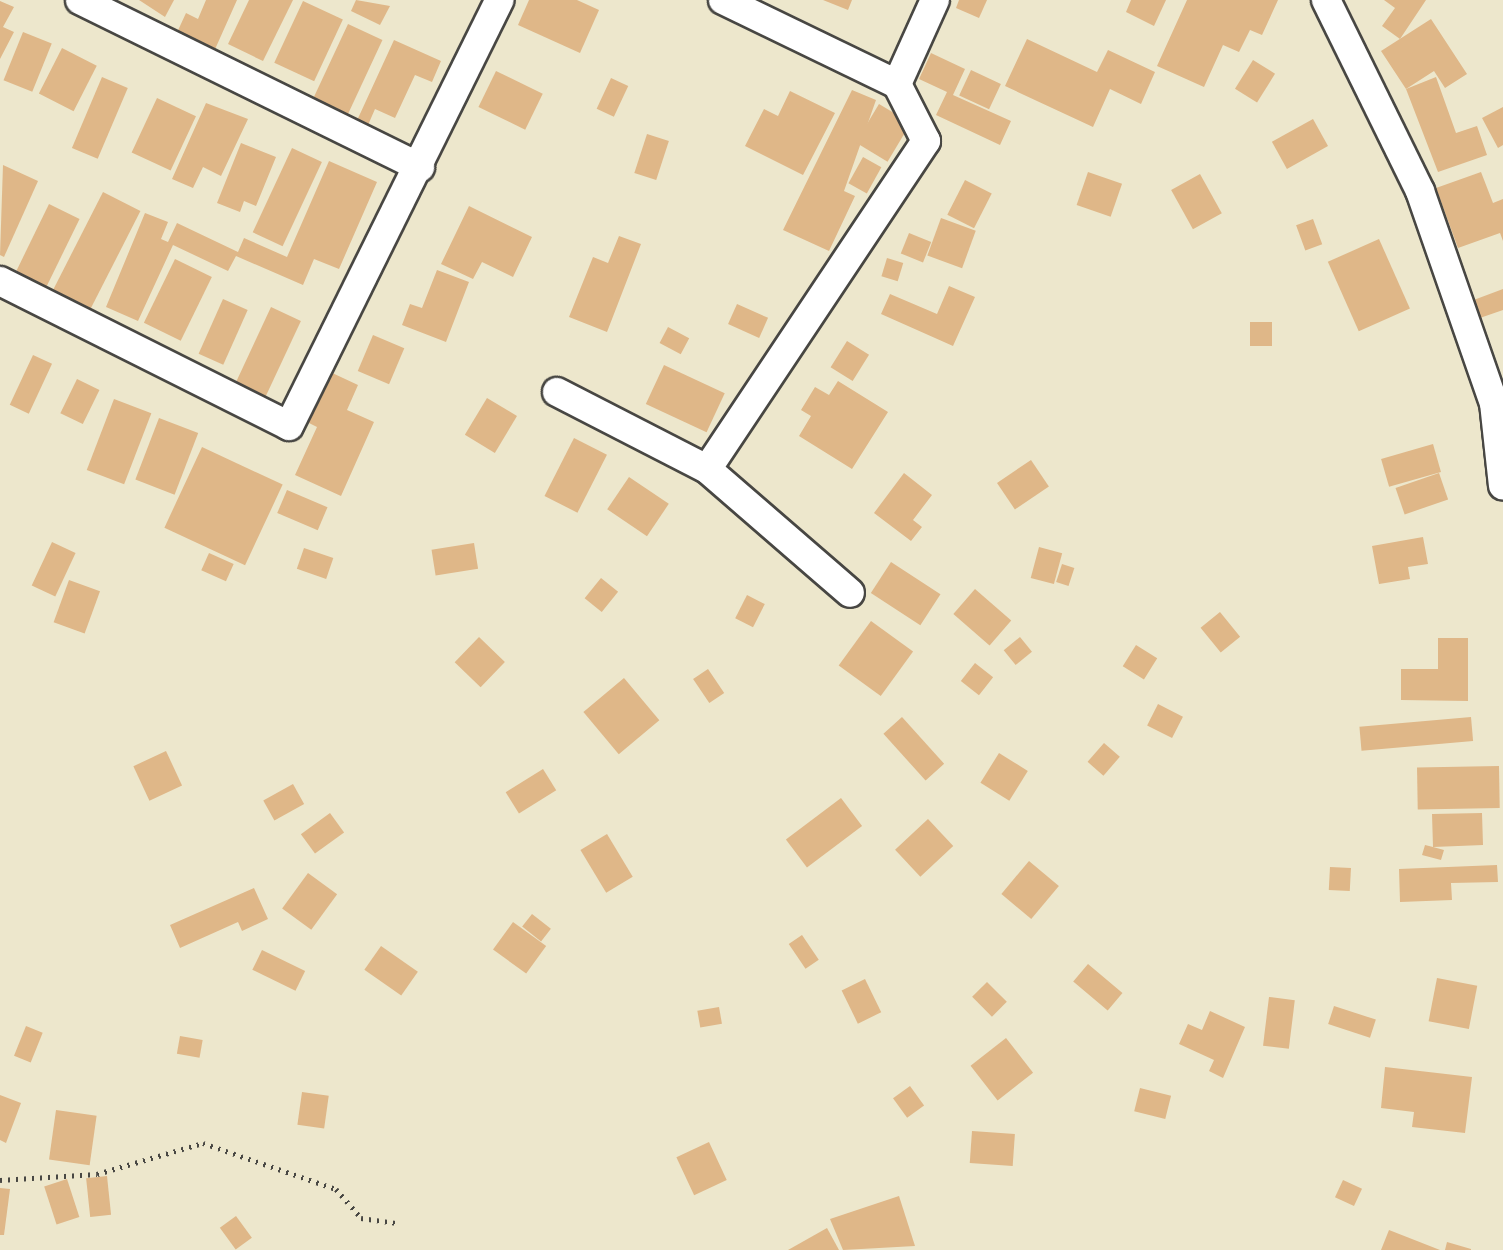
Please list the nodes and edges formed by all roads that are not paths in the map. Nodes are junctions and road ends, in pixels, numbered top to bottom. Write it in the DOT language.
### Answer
graph roads {
  1 [pos="80,0"];
  2 [pos="500,0"];
  3 [pos="723,0"];
  4 [pos="935,0"];
  5 [pos="1326,0"];
  6 [pos="897,84"];
  7 [pos="420,167"];
  8 [pos="0,281"];
  9 [pos="557,392"];
  10 [pos="707,469"];
  11 [pos="1503,486"];
  12 [pos="850,593"];
  1 -- 7 [label="street"];
  2 -- 7 [label="street"];
  3 -- 6 [label="street"];
  4 -- 6 [label="street"];
  5 -- 11 [label="street"];
  6 -- 10 [label="street"];
  7 -- 8 [label="street"];
  9 -- 10 [label="street"];
  10 -- 12 [label="street"];
}
